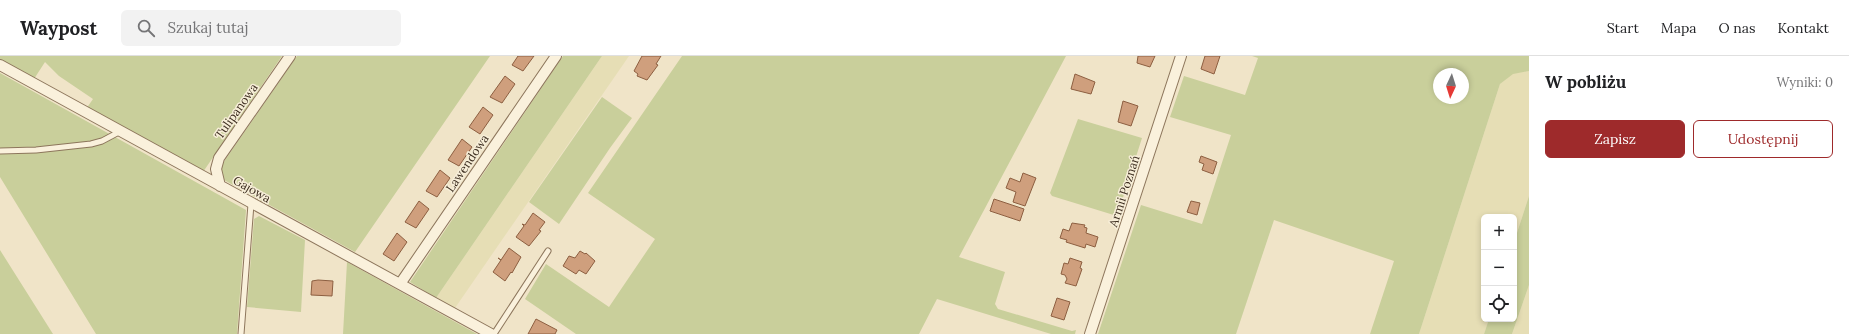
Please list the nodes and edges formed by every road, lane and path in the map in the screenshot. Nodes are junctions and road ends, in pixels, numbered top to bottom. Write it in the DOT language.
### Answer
graph roads {
  1 [pos="290,56"];
  2 [pos="556,56"];
  3 [pos="1181,56"];
  4 [pos="0,66"];
  5 [pos="119,132"];
  6 [pos="0,151"];
  7 [pos="220,186"];
  8 [pos="251,204"];
  9 [pos="548,251"];
  10 [pos="400,284"];
  11 [pos="241,334"];
  12 [pos="492,334"];
  13 [pos="1090,334"];
  1 -- 7 [label="street, Tulipanowa"];
  2 -- 10 [label="street, Lawendowa"];
  3 -- 13 [label="street, Armii Poznań"];
  4 -- 5 [label="street, Gajowa"];
  5 -- 6 [label="lane"];
  5 -- 7 [label="street, Gajowa"];
  7 -- 8 [label="street, Gajowa"];
  8 -- 10 [label="street, Gajowa"];
  8 -- 11 [label="lane"];
  9 -- 12 [label="lane"];
  10 -- 12 [label="street, Gajowa"];
}
